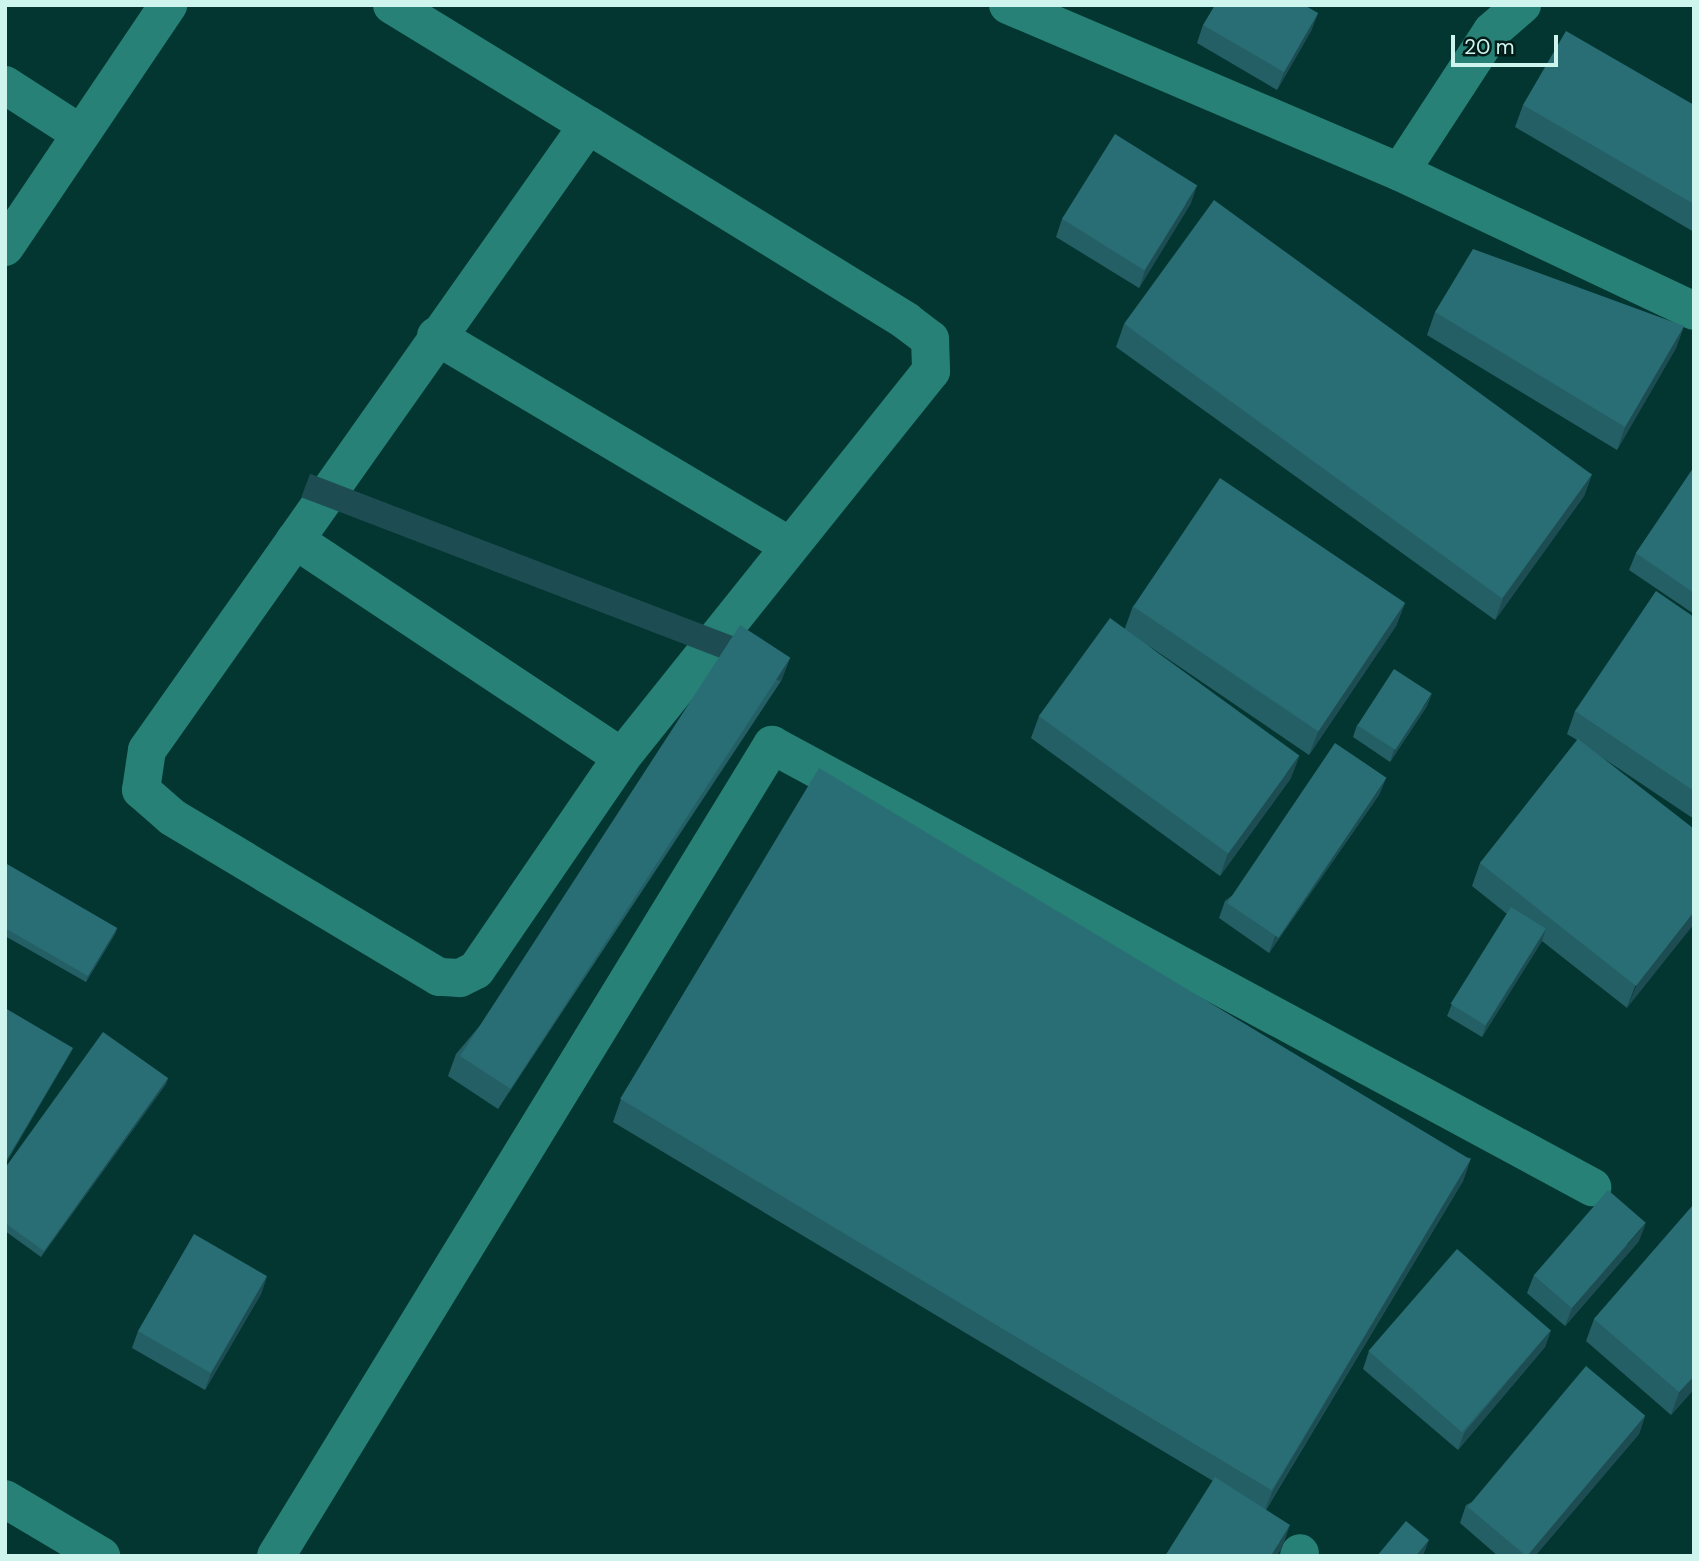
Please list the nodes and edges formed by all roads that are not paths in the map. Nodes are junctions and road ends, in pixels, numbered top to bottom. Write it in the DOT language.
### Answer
graph roads {
  1 [pos="168,5"];
  2 [pos="392,5"];
  3 [pos="1008,5"];
  4 [pos="1522,5"];
  5 [pos="5,85"];
  6 [pos="588,125"];
  7 [pos="81,134"];
  8 [pos="1400,172"];
  9 [pos="5,247"];
  10 [pos="1694,311"];
  11 [pos="436,336"];
  12 [pos="295,540"];
  13 [pos="789,546"];
  14 [pos="622,757"];
  15 [pos="1592,1187"];
  16 [pos="5,1499"];
  17 [pos="101,1556"];
  18 [pos="276,1556"];
  1 -- 7 [label="street"];
  2 -- 6 [label="street"];
  3 -- 8 [label="street"];
  4 -- 8 [label="street"];
  5 -- 7 [label="street"];
  6 -- 11 [label="street"];
  6 -- 13 [label="street"];
  7 -- 9 [label="street"];
  8 -- 10 [label="street"];
  11 -- 12 [label="street"];
  11 -- 13 [label="street"];
  12 -- 14 [label="street"];
  12 -- 14 [label="street"];
  13 -- 14 [label="street"];
  15 -- 18 [label="street"];
  16 -- 17 [label="street"];
}
